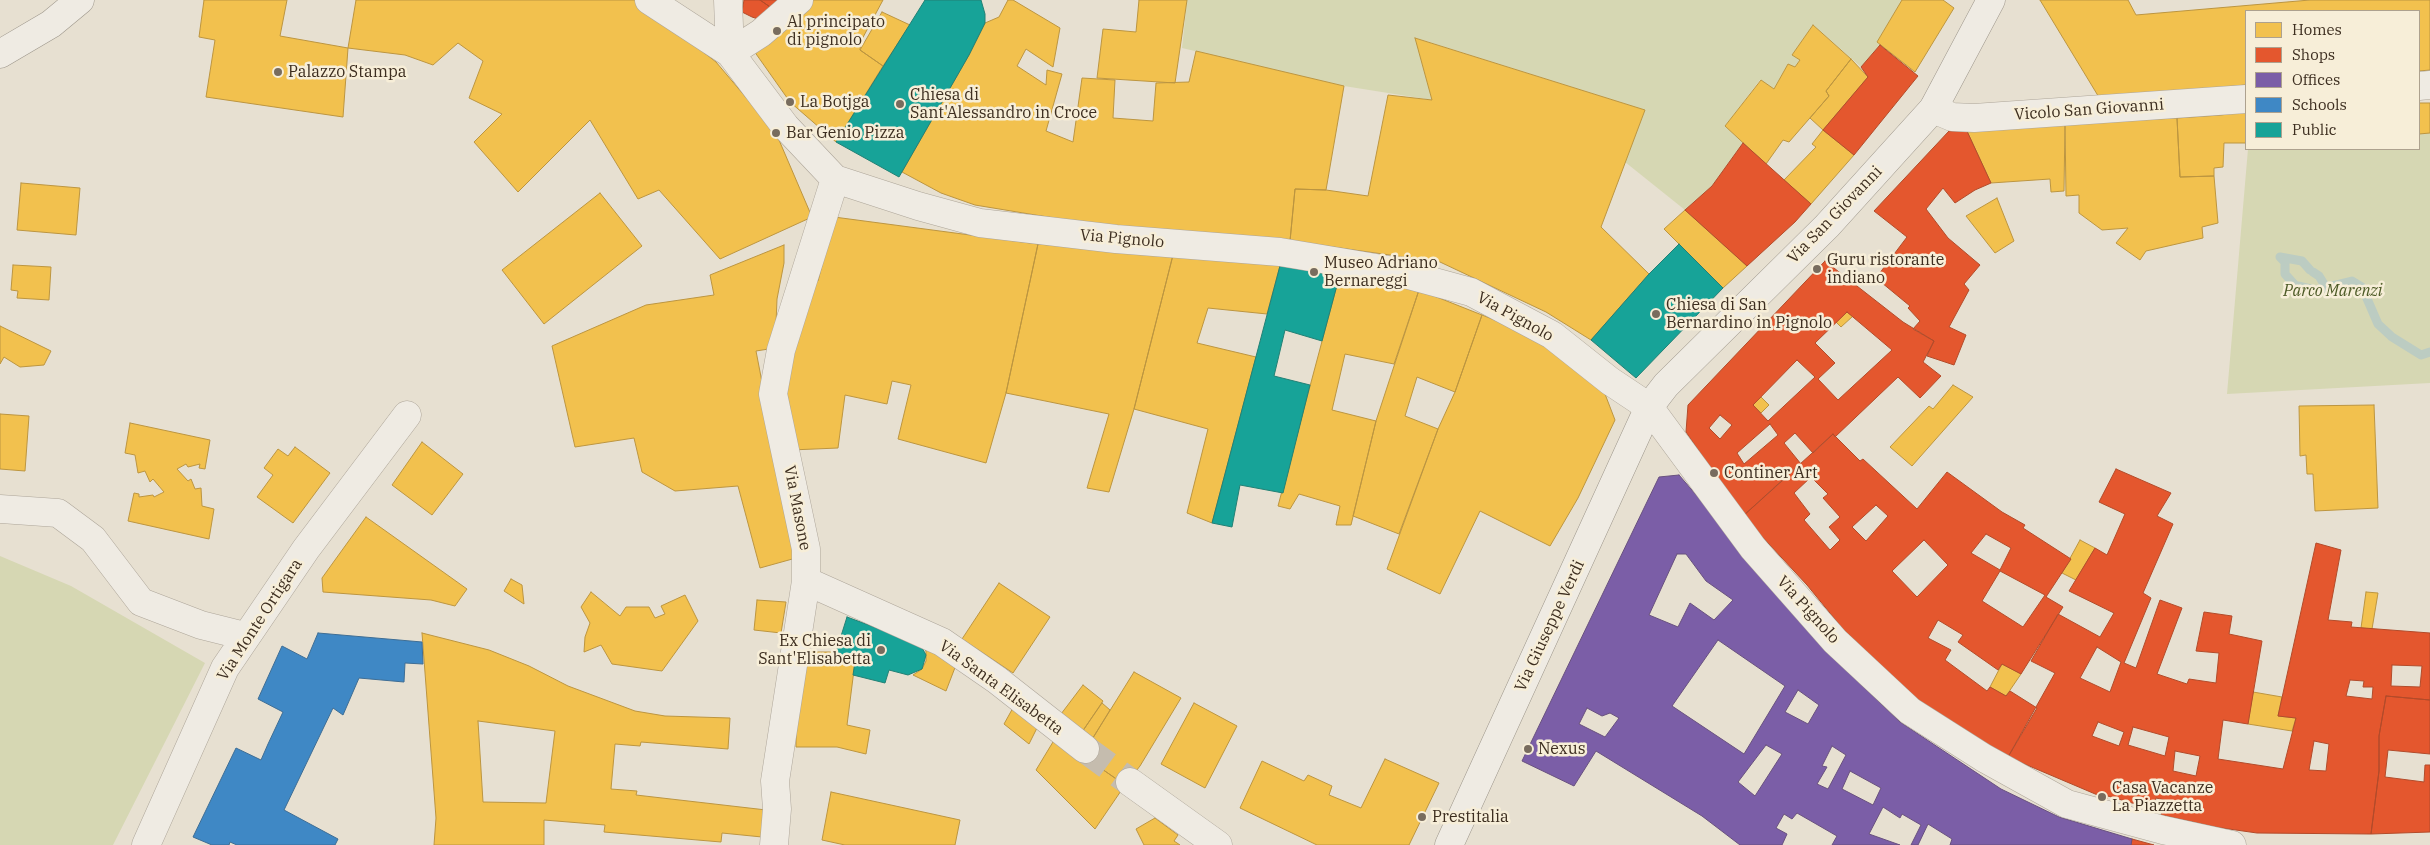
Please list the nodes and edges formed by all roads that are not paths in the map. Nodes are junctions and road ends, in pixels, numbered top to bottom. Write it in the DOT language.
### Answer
graph roads {
  1 [pos="80,0"];
  2 [pos="649,0"];
  3 [pos="728,0"];
  4 [pos="799,0"];
  5 [pos="1991,0"];
  6 [pos="730,53"];
  7 [pos="0,54"];
  8 [pos="2245,99"];
  9 [pos="1933,109"];
  10 [pos="835,179"];
  11 [pos="1649,407"];
  12 [pos="407,415"];
  13 [pos="0,509"];
  14 [pos="806,581"];
  15 [pos="245,636"];
  16 [pos="1085,749"];
  17 [pos="1130,782"];
  18 [pos="146,845"];
  19 [pos="774,845"];
  20 [pos="1218,845"];
  21 [pos="1449,845"];
  22 [pos="2232,845"];
  1 -- 7 [label="street"];
  2 -- 6 [label="street"];
  3 -- 6 [label="street"];
  4 -- 6 [label="street"];
  5 -- 9 [label="street, Via San Giovanni"];
  6 -- 10 [label="street, Via Pignolo"];
  8 -- 9 [label="street, Vicolo San Giovanni"];
  9 -- 11 [label="street, Via San Giovanni"];
  10 -- 11 [label="street, Via Pignolo"];
  10 -- 14 [label="street, Via Masone"];
  11 -- 21 [label="street, Via Giuseppe Verdi"];
  11 -- 22 [label="street, Via Pignolo"];
  12 -- 15 [label="street, Via Monte Ortigara"];
  13 -- 15 [label="street"];
  14 -- 16 [label="street, Via Santa Elisabetta"];
  14 -- 19 [label="street, Via Masone"];
  15 -- 18 [label="street, Via Monte Ortigara"];
  17 -- 20 [label="street"];
}
